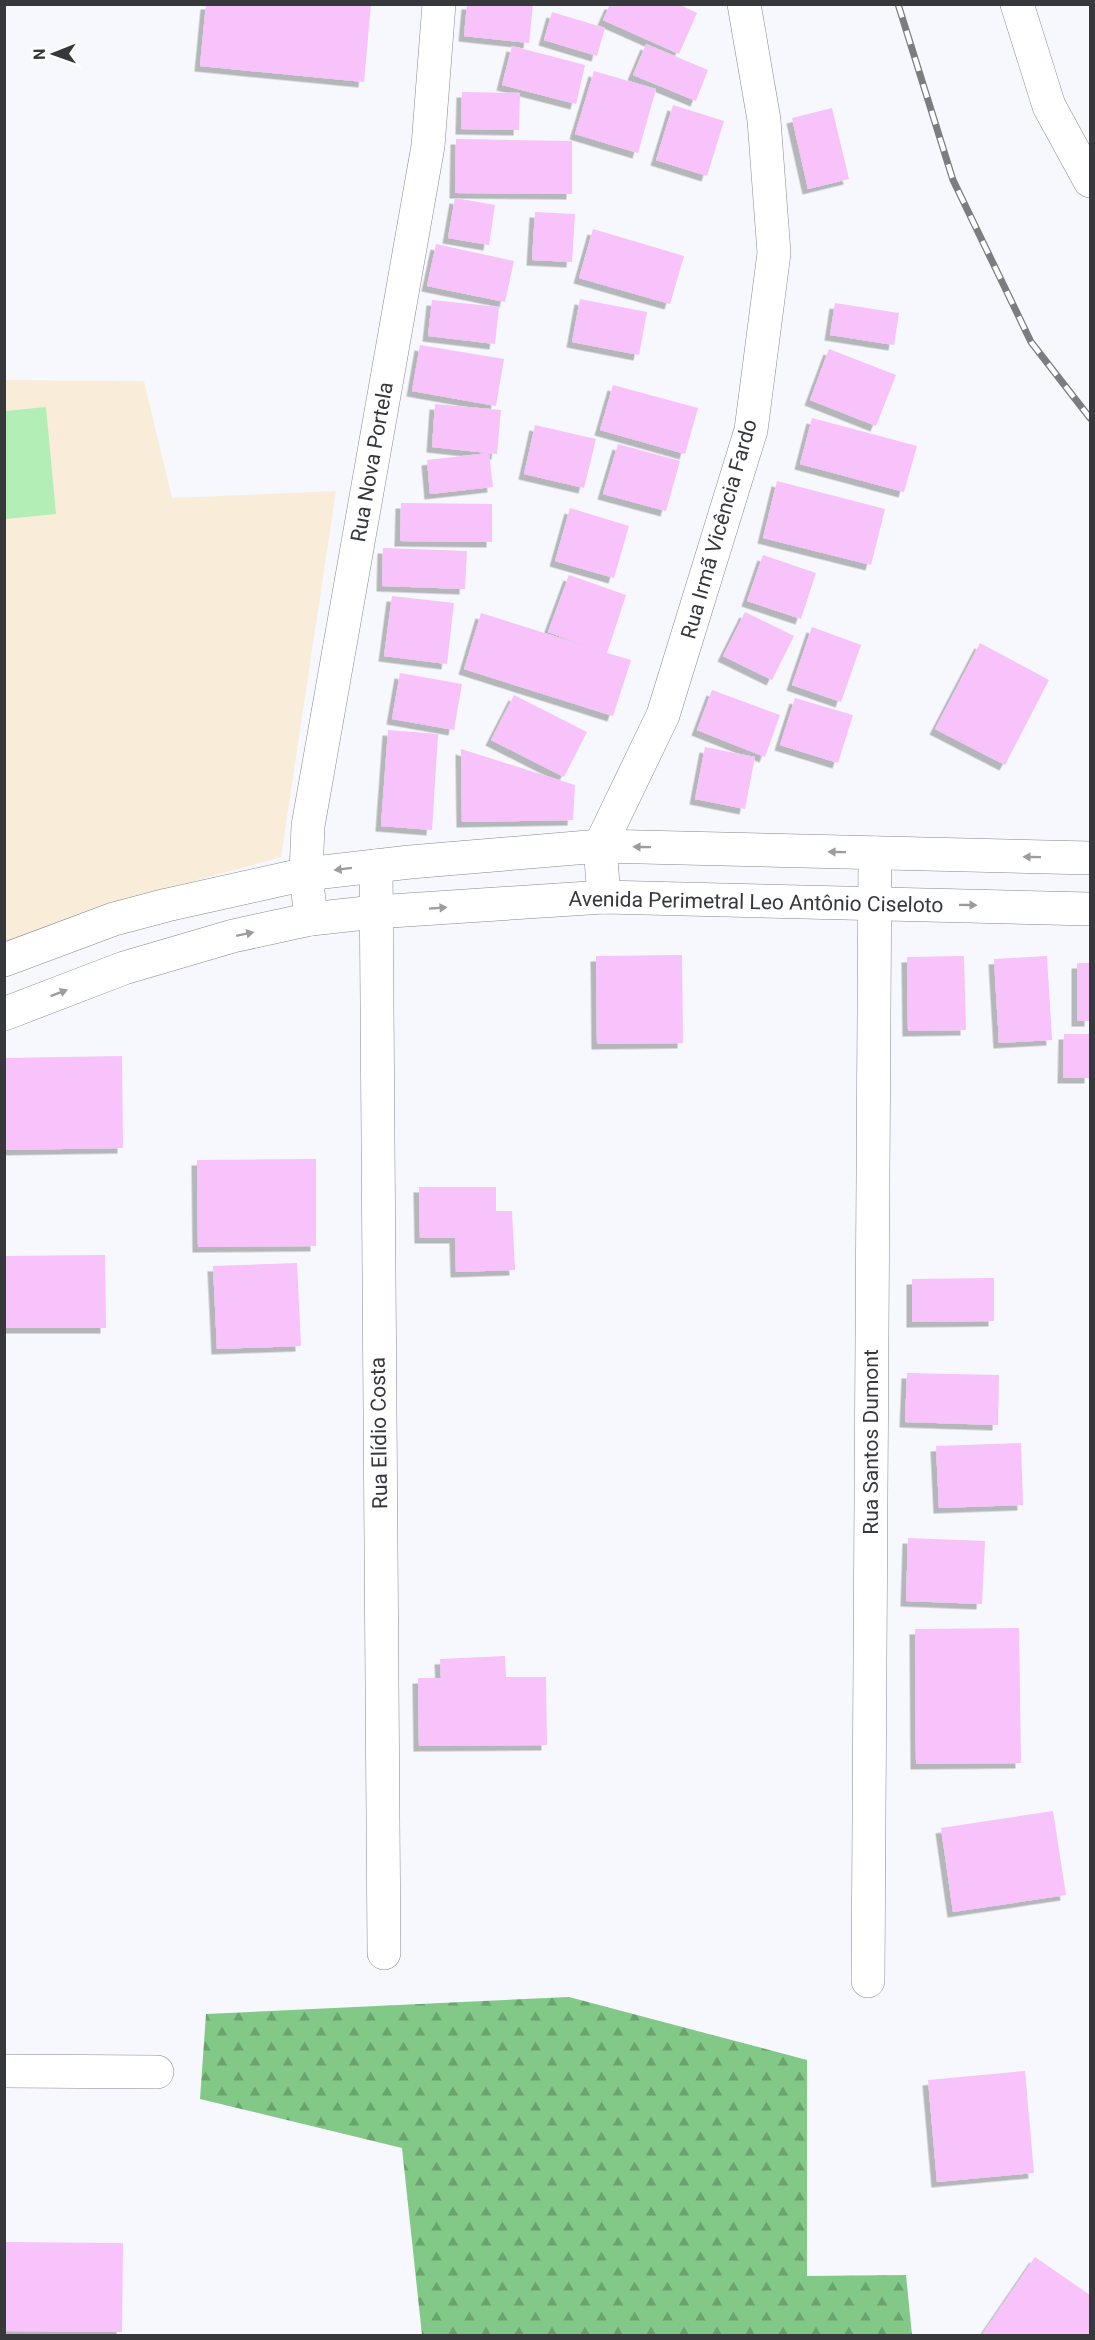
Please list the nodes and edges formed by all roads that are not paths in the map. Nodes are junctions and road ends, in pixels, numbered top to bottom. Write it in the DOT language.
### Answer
graph roads {
  1 [pos="439,4"];
  2 [pos="744,4"];
  3 [pos="1017,4"];
  4 [pos="1090,181"];
  5 [pos="600,846"];
  6 [pos="875,853"];
  7 [pos="1090,858"];
  8 [pos="376,866"];
  9 [pos="306,874"];
  10 [pos="604,897"];
  11 [pos="874,903"];
  12 [pos="1090,909"];
  13 [pos="375,912"];
  14 [pos="311,919"];
  15 [pos="4,960"];
  16 [pos="4,1014"];
  17 [pos="384,1953"];
  18 [pos="868,1981"];
  19 [pos="4,2071"];
  20 [pos="158,2072"];
  1 -- 9 [label="street, Rua Nova Portela"];
  2 -- 5 [label="street, Rua Irmã Vicência Fardo"];
  3 -- 4 [label="street"];
  6 -- 5 [label="street, one-way"];
  5 -- 8 [label="street"];
  5 -- 10 [label="street"];
  7 -- 6 [label="street, one-way"];
  6 -- 11 [label="street, Rua Santos Dumont"];
  8 -- 9 [label="street, one-way"];
  8 -- 13 [label="street, Rua Elídio Costa"];
  9 -- 14 [label="street, Rua Nova Portela"];
  9 -- 15 [label="street"];
  10 -- 11 [label="street, Avenida Perimetral Leo Antônio Ciseloto"];
  13 -- 10 [label="street, Avenida Perimetral Leo Antônio Ciseloto, one-way"];
  11 -- 12 [label="street, Avenida Perimetral Leo Antônio Ciseloto, one-way"];
  11 -- 18 [label="street, Rua Santos Dumont"];
  13 -- 14 [label="street, Avenida Perimetral Leo Antônio Ciseloto"];
  13 -- 17 [label="street, Rua Elídio Costa"];
  16 -- 14 [label="street, Avenida Perimetral Leo Antônio Ciseloto, one-way"];
  19 -- 20 [label="street"];
}
